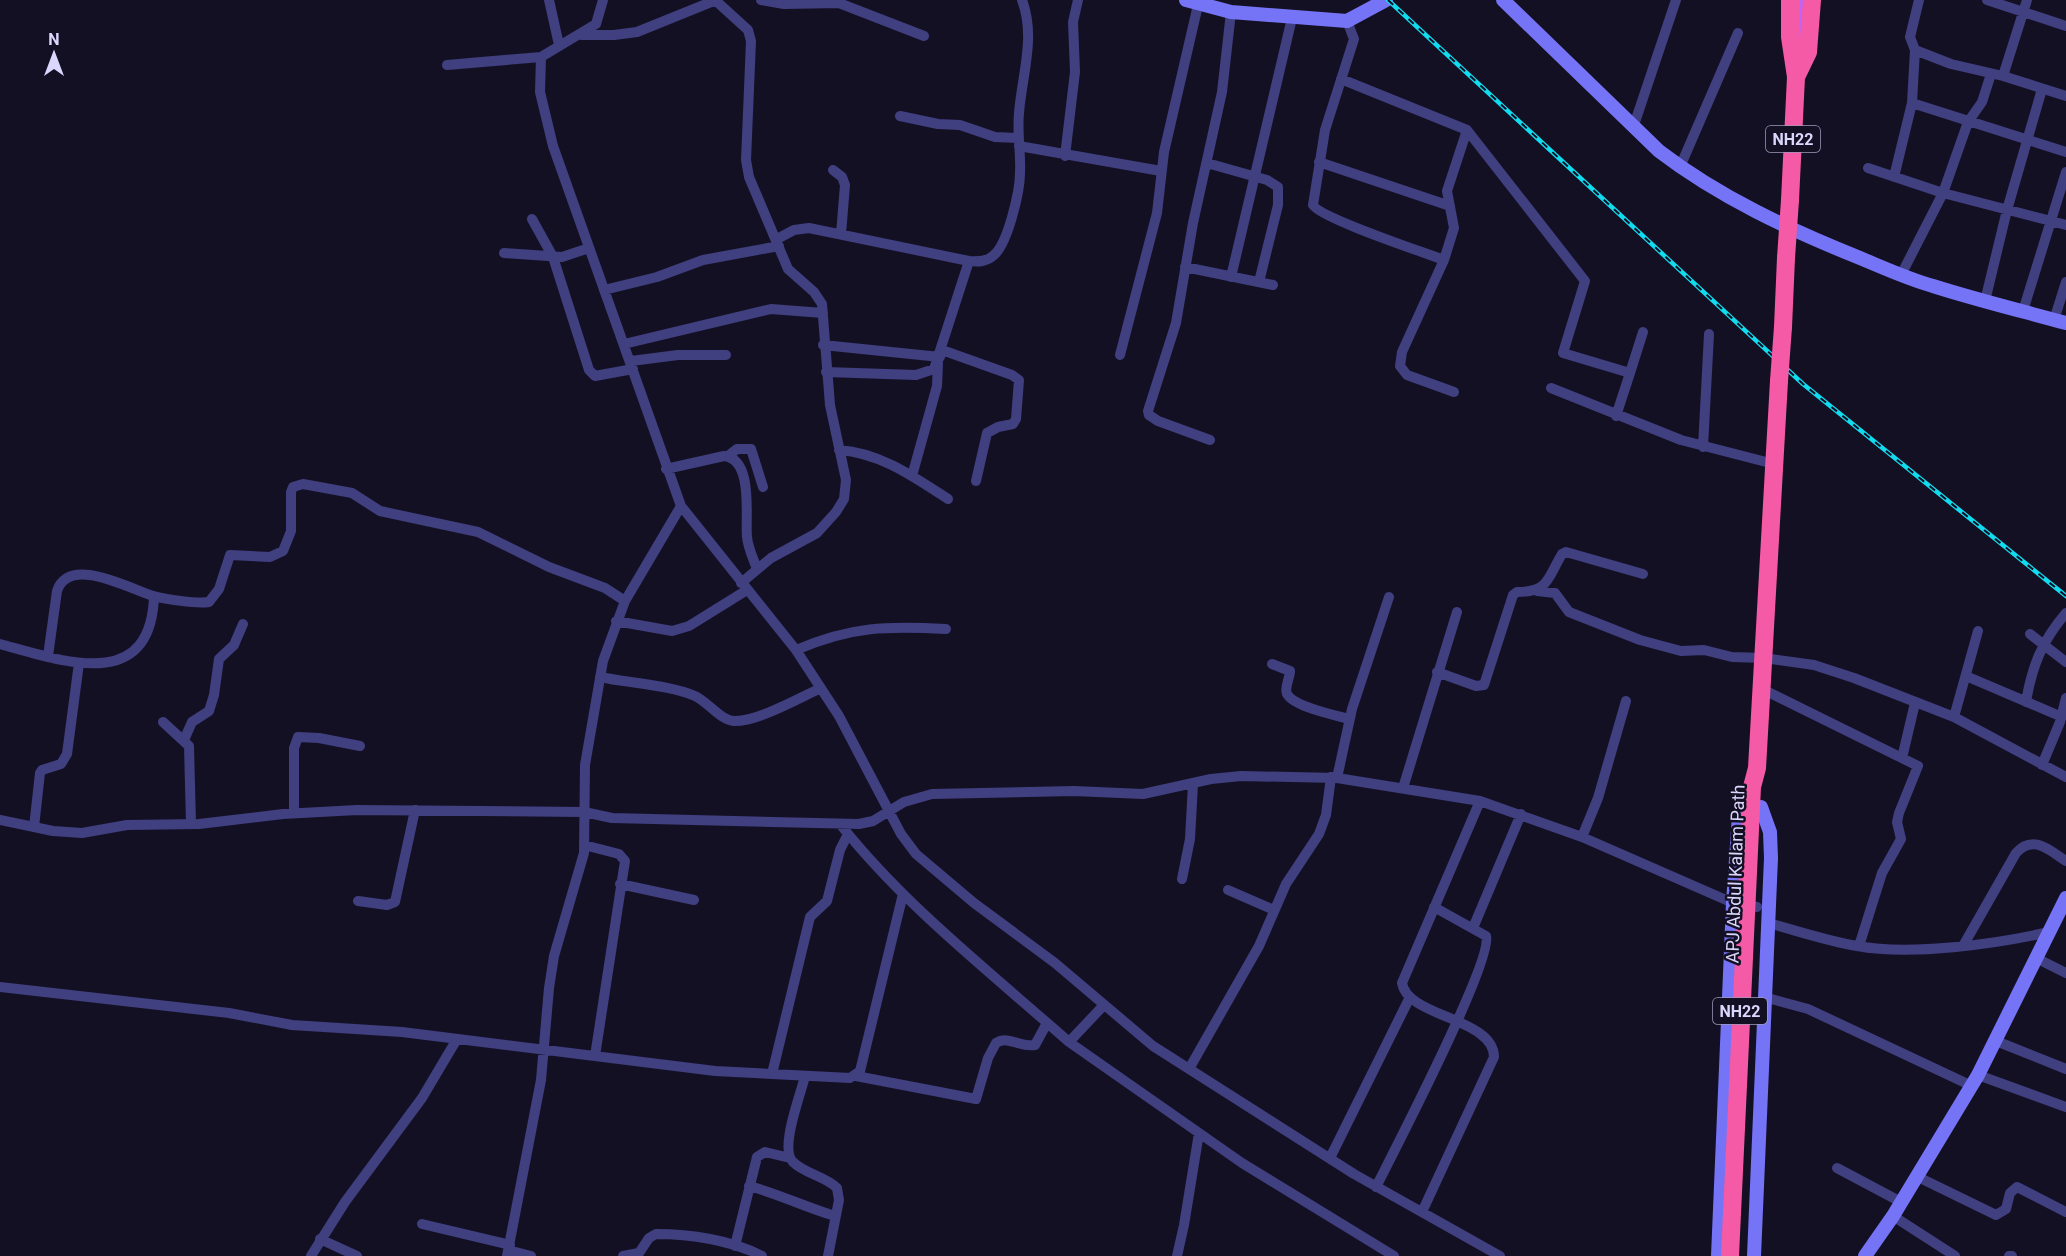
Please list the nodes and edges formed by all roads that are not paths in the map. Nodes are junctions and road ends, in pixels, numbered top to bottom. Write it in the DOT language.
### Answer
graph roads {
  1 [pos="549,0"];
  2 [pos="603,0"];
  3 [pos="715,0"];
  4 [pos="761,0"];
  5 [pos="1022,0"];
  6 [pos="1078,0"];
  7 [pos="1386,0"];
  8 [pos="1503,0"];
  9 [pos="1676,0"];
  10 [pos="1800,0"];
  11 [pos="1919,0"];
  12 [pos="1987,0"];
  13 [pos="2027,0"];
  14 [pos="1192,2"];
  15 [pos="1231,12"];
  16 [pos="2023,13"];
  17 [pos="1292,18"];
  18 [pos="1347,21"];
  19 [pos="2066,26"];
  20 [pos="1738,33"];
  21 [pos="580,34"];
  22 [pos="924,36"];
  23 [pos="559,45"];
  24 [pos="1915,50"];
  25 [pos="541,57"];
  26 [pos="447,65"];
  27 [pos="1997,75"];
  28 [pos="1341,79"];
  29 [pos="2042,89"];
  30 [pos="2066,96"];
  31 [pos="1912,103"];
  32 [pos="900,116"];
  33 [pos="1968,122"];
  34 [pos="1634,129"];
  35 [pos="1467,130"];
  36 [pos="2026,140"];
  37 [pos="1019,142"];
  38 [pos="2066,152"];
  39 [pos="1065,156"];
  40 [pos="1319,162"];
  41 [pos="1207,163"];
  42 [pos="1680,167"];
  43 [pos="1868,168"];
  44 [pos="833,170"];
  45 [pos="1161,171"];
  46 [pos="2066,172"];
  47 [pos="1256,176"];
  48 [pos="1894,177"];
  49 [pos="1943,193"];
  50 [pos="1450,206"];
  51 [pos="2007,210"];
  52 [pos="532,219"];
  53 [pos="2050,221"];
  54 [pos="2066,225"];
  55 [pos="841,234"];
  56 [pos="778,243"];
  57 [pos="589,248"];
  58 [pos="504,253"];
  59 [pos="552,257"];
  60 [pos="1444,260"];
  61 [pos="969,261"];
  62 [pos="1185,267"];
  63 [pos="1901,275"];
  64 [pos="1231,277"];
  65 [pos="1259,282"];
  66 [pos="2066,282"];
  67 [pos="1273,285"];
  68 [pos="604,290"];
  69 [pos="1985,301"];
  70 [pos="2024,311"];
  71 [pos="823,313"];
  72 [pos="2060,321"];
  73 [pos="1643,332"];
  74 [pos="1709,334"];
  75 [pos="624,344"];
  76 [pos="823,345"];
  77 [pos="726,355"];
  78 [pos="1120,355"];
  79 [pos="940,357"];
  80 [pos="632,365"];
  81 [pos="826,372"];
  82 [pos="1630,373"];
  83 [pos="1551,388"];
  84 [pos="1454,392"];
  85 [pos="1616,416"];
  86 [pos="1210,440"];
  87 [pos="1703,447"];
  88 [pos="839,450"];
  89 [pos="728,456"];
  90 [pos="1774,464"];
  91 [pos="666,469"];
  92 [pos="912,476"];
  93 [pos="976,481"];
  94 [pos="763,487"];
  95 [pos="948,499"];
  96 [pos="681,506"];
  97 [pos="757,568"];
  98 [pos="1643,574"];
  99 [pos="744,587"];
  100 [pos="1537,591"];
  101 [pos="154,596"];
  102 [pos="1389,597"];
  103 [pos="625,601"];
  104 [pos="1457,612"];
  105 [pos="2066,613"];
  106 [pos="616,621"];
  107 [pos="243,624"];
  108 [pos="946,629"];
  109 [pos="1978,631"];
  110 [pos="2030,634"];
  111 [pos="0,644"];
  112 [pos="2042,644"];
  113 [pos="796,650"];
  114 [pos="48,656"];
  115 [pos="1764,658"];
  116 [pos="2066,662"];
  117 [pos="79,663"];
  118 [pos="1272,664"];
  119 [pos="1437,672"];
  120 [pos="1966,676"];
  121 [pos="600,677"];
  122 [pos="821,688"];
  123 [pos="1762,689"];
  124 [pos="2066,698"];
  125 [pos="1626,701"];
  126 [pos="2026,702"];
  127 [pos="1916,703"];
  128 [pos="1954,717"];
  129 [pos="2062,717"];
  130 [pos="1349,719"];
  131 [pos="163,722"];
  132 [pos="184,740"];
  133 [pos="360,746"];
  134 [pos="1902,758"];
  135 [pos="2042,765"];
  136 [pos="1757,768"];
  137 [pos="1334,777"];
  138 [pos="2066,777"];
  139 [pos="1193,784"];
  140 [pos="1403,788"];
  141 [pos="1480,801"];
  142 [pos="1761,807"];
  143 [pos="415,810"];
  144 [pos="584,812"];
  145 [pos="888,812"];
  146 [pos="294,813"];
  147 [pos="1521,814"];
  148 [pos="0,820"];
  149 [pos="191,824"];
  150 [pos="840,824"];
  151 [pos="34,827"];
  152 [pos="848,834"];
  153 [pos="1582,837"];
  154 [pos="584,845"];
  155 [pos="2066,861"];
  156 [pos="1182,879"];
  157 [pos="620,884"];
  158 [pos="1228,890"];
  159 [pos="903,894"];
  160 [pos="2066,898"];
  161 [pos="694,900"];
  162 [pos="358,901"];
  163 [pos="1745,905"];
  164 [pos="1434,907"];
  165 [pos="1274,910"];
  166 [pos="1768,922"];
  167 [pos="1473,928"];
  168 [pos="2049,932"];
  169 [pos="1859,946"];
  170 [pos="1963,946"];
  171 [pos="1742,958"];
  172 [pos="2036,958"];
  173 [pos="2066,973"];
  174 [pos="0,987"];
  175 [pos="1410,997"];
  176 [pos="1764,997"];
  177 [pos="1103,1006"];
  178 [pos="1457,1022"];
  179 [pos="1047,1023"];
  180 [pos="457,1039"];
  181 [pos="1069,1041"];
  182 [pos="1996,1041"];
  183 [pos="544,1049"];
  184 [pos="595,1056"];
  185 [pos="1189,1069"];
  186 [pos="2066,1069"];
  187 [pos="772,1074"];
  188 [pos="805,1076"];
  189 [pos="856,1076"];
  190 [pos="1975,1081"];
  191 [pos="2066,1107"];
  192 [pos="1199,1133"];
  193 [pos="790,1158"];
  194 [pos="1329,1158"];
  195 [pos="1837,1168"];
  196 [pos="1916,1176"];
  197 [pos="749,1186"];
  198 [pos="1376,1187"];
  199 [pos="1901,1202"];
  200 [pos="1422,1212"];
  201 [pos="2066,1212"];
  202 [pos="835,1216"];
  203 [pos="1893,1216"];
  204 [pos="422,1224"];
  205 [pos="320,1239"];
  206 [pos="735,1246"];
  207 [pos="508,1251"];
  208 [pos="311,1256"];
  209 [pos="357,1256"];
  210 [pos="531,1256"];
  211 [pos="623,1256"];
  212 [pos="762,1256"];
  213 [pos="828,1256"];
  214 [pos="1177,1256"];
  215 [pos="1395,1256"];
  216 [pos="1500,1256"];
  217 [pos="1718,1256"];
  218 [pos="1730,1256"];
  219 [pos="1743,1256"];
  220 [pos="1754,1256"];
  221 [pos="1865,1256"];
  222 [pos="1955,1256"];
  1 -- 23 [label="street"];
  2 -- 21 [label="street"];
  3 -- 21 [label="street"];
  3 -- 56 [label="street"];
  4 -- 22 [label="street"];
  5 -- 37 [label="street"];
  6 -- 39 [label="street"];
  7 -- 18 [label="street"];
  8 -- 34 [label="street"];
  9 -- 34 [label="street"];
  10 -- 90 [label="highway, NH22, bridge"];
  11 -- 24 [label="street"];
  12 -- 16 [label="street"];
  13 -- 16 [label="street"];
  14 -- 15 [label="street"];
  14 -- 45 [label="street"];
  15 -- 17 [label="street"];
  15 -- 41 [label="street"];
  16 -- 19 [label="street"];
  16 -- 27 [label="street"];
  17 -- 18 [label="street"];
  17 -- 47 [label="street"];
  18 -- 28 [label="street"];
  20 -- 42 [label="street"];
  21 -- 23 [label="street"];
  23 -- 25 [label="street"];
  24 -- 27 [label="street"];
  24 -- 31 [label="street"];
  25 -- 26 [label="street"];
  25 -- 57 [label="street"];
  27 -- 29 [label="street"];
  27 -- 33 [label="street"];
  28 -- 35 [label="street"];
  28 -- 40 [label="street"];
  29 -- 30 [label="street"];
  29 -- 36 [label="street"];
  31 -- 33 [label="street"];
  31 -- 48 [label="street"];
  32 -- 37 [label="street"];
  33 -- 36 [label="street"];
  33 -- 49 [label="street"];
  34 -- 42 [label="street"];
  35 -- 50 [label="street"];
  35 -- 82 [label="street"];
  36 -- 38 [label="street"];
  36 -- 51 [label="street"];
  37 -- 39 [label="street"];
  37 -- 61 [label="street"];
  39 -- 45 [label="street"];
  40 -- 50 [label="street"];
  40 -- 60 [label="street"];
  41 -- 47 [label="street"];
  41 -- 62 [label="street"];
  42 -- 63 [label="street"];
  43 -- 48 [label="street"];
  44 -- 55 [label="street"];
  45 -- 78 [label="street"];
  46 -- 53 [label="street"];
  47 -- 64 [label="street"];
  47 -- 65 [label="street"];
  48 -- 49 [label="street"];
  49 -- 51 [label="street"];
  49 -- 63 [label="street"];
  50 -- 60 [label="street"];
  51 -- 53 [label="street"];
  51 -- 69 [label="street"];
  52 -- 59 [label="street"];
  53 -- 54 [label="street"];
  53 -- 70 [label="street"];
  55 -- 56 [label="street"];
  55 -- 61 [label="street"];
  56 -- 68 [label="street"];
  56 -- 71 [label="street"];
  57 -- 59 [label="street"];
  57 -- 68 [label="street"];
  58 -- 59 [label="street"];
  59 -- 80 [label="street"];
  60 -- 84 [label="street"];
  61 -- 79 [label="street"];
  62 -- 64 [label="street"];
  62 -- 86 [label="street"];
  63 -- 69 [label="street"];
  64 -- 65 [label="street"];
  65 -- 67 [label="street"];
  66 -- 72 [label="street"];
  68 -- 75 [label="street"];
  69 -- 70 [label="street"];
  70 -- 72 [label="street"];
  71 -- 75 [label="street"];
  71 -- 76 [label="street"];
  73 -- 82 [label="street"];
  74 -- 87 [label="street"];
  75 -- 80 [label="street"];
  76 -- 79 [label="street"];
  76 -- 81 [label="street"];
  77 -- 80 [label="street"];
  79 -- 81 [label="street"];
  79 -- 92 [label="street"];
  79 -- 93 [label="street"];
  80 -- 91 [label="street"];
  81 -- 88 [label="street"];
  82 -- 85 [label="street"];
  83 -- 85 [label="street"];
  85 -- 87 [label="street"];
  87 -- 90 [label="street"];
  88 -- 92 [label="street"];
  88 -- 97 [label="street"];
  89 -- 91 [label="street"];
  89 -- 94 [label="street"];
  89 -- 97 [label="street"];
  90 -- 115 [label="highway, NH22"];
  91 -- 96 [label="street"];
  92 -- 95 [label="street"];
  96 -- 99 [label="street"];
  96 -- 103 [label="street"];
  97 -- 99 [label="street"];
  98 -- 100 [label="street"];
  99 -- 106 [label="street"];
  99 -- 113 [label="street"];
  100 -- 115 [label="street"];
  100 -- 119 [label="street"];
  101 -- 103 [label="street"];
  101 -- 114 [label="street"];
  101 -- 117 [label="street"];
  102 -- 130 [label="street"];
  103 -- 106 [label="street"];
  104 -- 119 [label="street"];
  105 -- 112 [label="street"];
  106 -- 121 [label="street"];
  107 -- 132 [label="street"];
  108 -- 113 [label="street"];
  109 -- 120 [label="street"];
  110 -- 112 [label="street"];
  111 -- 114 [label="street"];
  112 -- 116 [label="street"];
  112 -- 126 [label="street"];
  113 -- 122 [label="street"];
  114 -- 117 [label="street"];
  115 -- 123 [label="highway, NH22"];
  115 -- 127 [label="street"];
  117 -- 151 [label="street"];
  118 -- 130 [label="street"];
  119 -- 140 [label="street"];
  120 -- 126 [label="street"];
  120 -- 128 [label="street"];
  121 -- 122 [label="street"];
  121 -- 144 [label="street"];
  122 -- 145 [label="street"];
  123 -- 134 [label="street"];
  123 -- 136 [label="highway, NH22"];
  124 -- 129 [label="street"];
  125 -- 153 [label="street"];
  126 -- 129 [label="street"];
  127 -- 128 [label="street"];
  127 -- 134 [label="street"];
  128 -- 135 [label="street"];
  129 -- 135 [label="street"];
  130 -- 137 [label="street"];
  131 -- 132 [label="street"];
  132 -- 149 [label="street"];
  133 -- 146 [label="street"];
  134 -- 169 [label="street"];
  135 -- 138 [label="street"];
  136 -- 142 [label="highway, APJ Abdul Kalam Path / NH22"];
  136 -- 163 [label="highway, APJ Abdul Kalam Path / NH22"];
  137 -- 139 [label="street"];
  137 -- 140 [label="street"];
  137 -- 165 [label="street"];
  139 -- 145 [label="street"];
  139 -- 156 [label="street"];
  140 -- 141 [label="street"];
  141 -- 147 [label="street"];
  141 -- 164 [label="street"];
  142 -- 163 [label="highway, APJ Abdul Kalam Path / NH22"];
  142 -- 166 [label="street, NH22"];
  143 -- 144 [label="street"];
  143 -- 146 [label="street"];
  143 -- 162 [label="street"];
  144 -- 150 [label="street"];
  144 -- 154 [label="street"];
  145 -- 150 [label="street"];
  145 -- 177 [label="street"];
  146 -- 149 [label="street"];
  147 -- 153 [label="street"];
  147 -- 167 [label="street"];
  148 -- 151 [label="street"];
  149 -- 151 [label="street"];
  150 -- 152 [label="street"];
  152 -- 159 [label="street"];
  152 -- 187 [label="street"];
  153 -- 163 [label="street"];
  154 -- 157 [label="street"];
  154 -- 183 [label="street"];
  155 -- 170 [label="street"];
  157 -- 161 [label="street"];
  157 -- 184 [label="street"];
  158 -- 165 [label="street"];
  159 -- 179 [label="street"];
  159 -- 189 [label="street"];
  160 -- 168 [label="street"];
  163 -- 171 [label="highway, APJ Abdul Kalam Path / NH22"];
  163 -- 171 [label="street, NH22"];
  164 -- 167 [label="street"];
  164 -- 175 [label="street"];
  165 -- 185 [label="street"];
  166 -- 169 [label="street"];
  166 -- 176 [label="street, NH22"];
  167 -- 178 [label="street"];
  168 -- 170 [label="street"];
  168 -- 172 [label="street"];
  169 -- 170 [label="street"];
  171 -- 217 [label="street, NH22"];
  171 -- 218 [label="highway, APJ Abdul Kalam Path / NH22"];
  171 -- 219 [label="highway, APJ Abdul Kalam Path / NH22"];
  172 -- 173 [label="street"];
  172 -- 182 [label="street"];
  174 -- 180 [label="street"];
  175 -- 178 [label="street"];
  175 -- 194 [label="street"];
  176 -- 190 [label="street"];
  176 -- 220 [label="street, NH22"];
  177 -- 181 [label="street"];
  177 -- 185 [label="street"];
  178 -- 198 [label="street"];
  178 -- 200 [label="street"];
  179 -- 181 [label="street"];
  179 -- 189 [label="street"];
  180 -- 183 [label="street"];
  180 -- 205 [label="street"];
  181 -- 192 [label="street"];
  182 -- 186 [label="street"];
  182 -- 190 [label="street"];
  183 -- 184 [label="street"];
  183 -- 207 [label="street"];
  184 -- 187 [label="street"];
  185 -- 194 [label="street"];
  187 -- 188 [label="street"];
  188 -- 189 [label="street"];
  188 -- 193 [label="street"];
  190 -- 191 [label="street"];
  190 -- 196 [label="street"];
  192 -- 214 [label="street"];
  192 -- 215 [label="street"];
  193 -- 197 [label="street"];
  193 -- 202 [label="street"];
  194 -- 198 [label="street"];
  195 -- 199 [label="street"];
  196 -- 199 [label="street"];
  196 -- 201 [label="street"];
  197 -- 202 [label="street"];
  197 -- 206 [label="street"];
  198 -- 200 [label="street"];
  199 -- 203 [label="street"];
  200 -- 216 [label="street"];
  202 -- 213 [label="street"];
  203 -- 221 [label="street"];
  203 -- 222 [label="street"];
  204 -- 207 [label="street"];
  205 -- 208 [label="street"];
  205 -- 209 [label="street"];
  206 -- 211 [label="street"];
  206 -- 212 [label="street"];
  207 -- 210 [label="street"];
}
